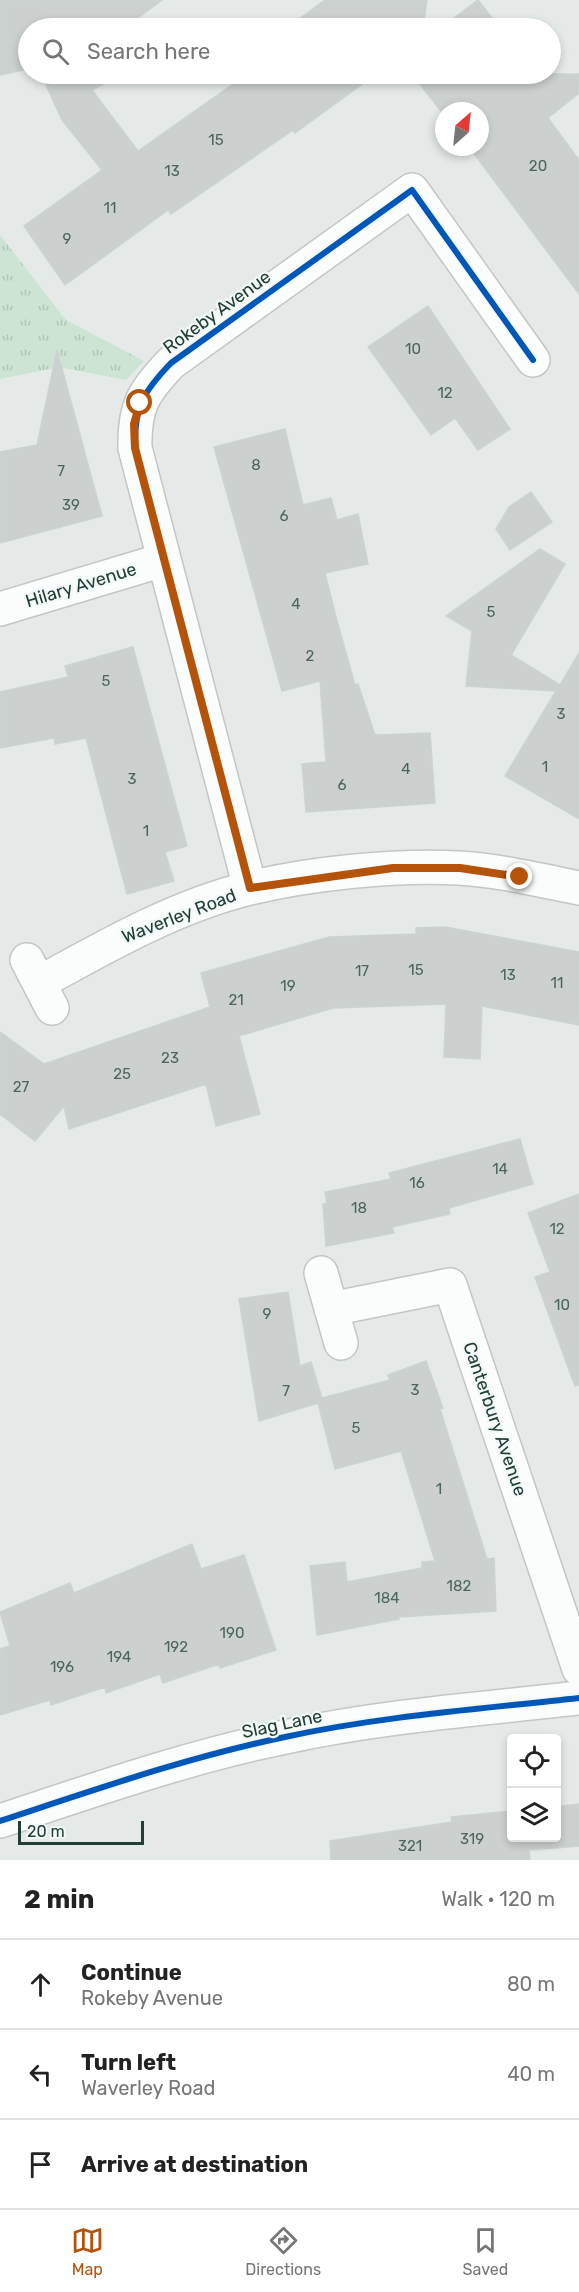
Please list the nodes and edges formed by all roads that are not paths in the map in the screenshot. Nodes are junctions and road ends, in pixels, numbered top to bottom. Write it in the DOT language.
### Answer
graph roads {
  1 [pos="533,360"];
  2 [pos="163,560"];
  3 [pos="0,609"];
  4 [pos="250,888"];
  5 [pos="579,888"];
  6 [pos="40,984"];
  7 [pos="321,1273"];
  8 [pos="331,1309"];
  9 [pos="341,1343"];
  10 [pos="579,1669"];
  11 [pos="579,1698"];
  12 [pos="0,1821"];
  1 -- 2 [label="street, Rokeby Avenue"];
  2 -- 3 [label="street, Hilary Avenue"];
  2 -- 4 [label="street, Rokeby Avenue"];
  4 -- 5 [label="street, Waverley Road"];
  4 -- 6 [label="street, Waverley Road"];
  7 -- 8 [label="street"];
  8 -- 9 [label="street"];
  8 -- 10 [label="street, Canterbury Avenue"];
  11 -- 12 [label="street, Slag Lane"];
}
